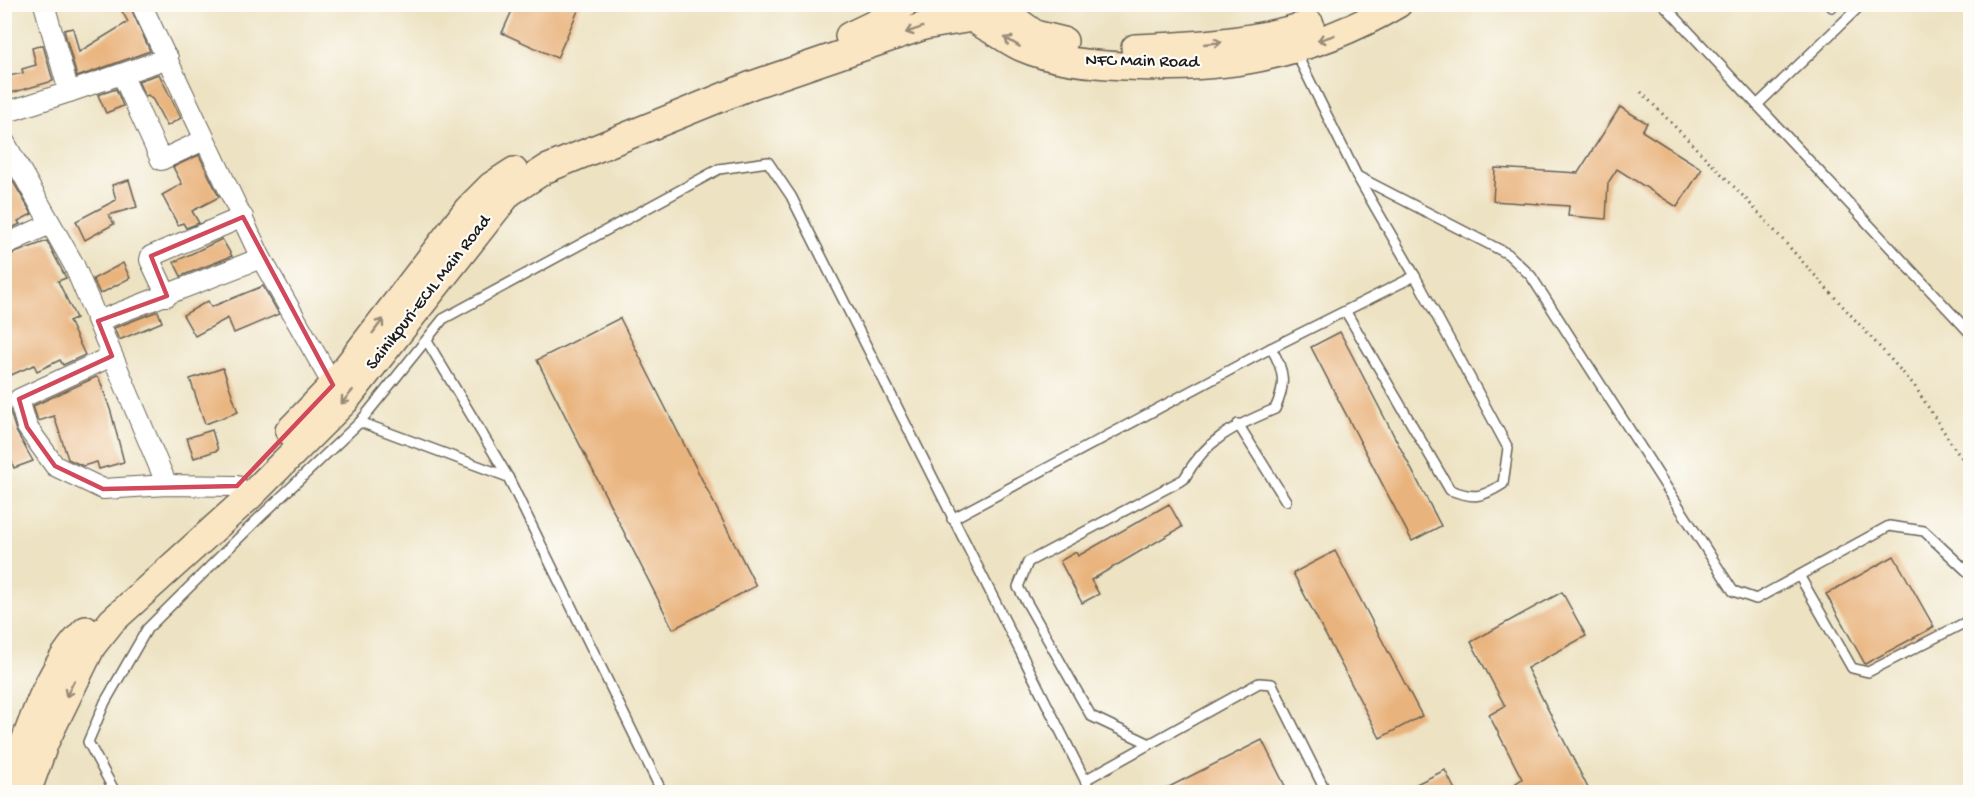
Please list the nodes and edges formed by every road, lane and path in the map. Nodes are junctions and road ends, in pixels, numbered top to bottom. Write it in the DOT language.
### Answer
graph roads {
  1 [pos="44,4"];
  2 [pos="141,4"];
  3 [pos="904,4"];
  4 [pos="1362,4"];
  5 [pos="1398,4"];
  6 [pos="1663,4"];
  7 [pos="1862,4"];
  8 [pos="982,9"];
  9 [pos="1294,48"];
  10 [pos="168,58"];
  11 [pos="122,74"];
  12 [pos="69,92"];
  13 [pos="1641,92"];
  14 [pos="1757,105"];
  15 [pos="4,113"];
  16 [pos="204,140"];
  17 [pos="4,141"];
  18 [pos="1357,176"];
  19 [pos="243,217"];
  20 [pos="50,224"];
  21 [pos="4,245"];
  22 [pos="261,258"];
  23 [pos="1415,276"];
  24 [pos="166,296"];
  25 [pos="1346,312"];
  26 [pos="99,321"];
  27 [pos="1971,333"];
  28 [pos="427,340"];
  29 [pos="1270,348"];
  30 [pos="112,356"];
  31 [pos="333,385"];
  32 [pos="360,422"];
  33 [pos="1238,424"];
  34 [pos="1971,467"];
  35 [pos="508,477"];
  36 [pos="167,485"];
  37 [pos="237,486"];
  38 [pos="1286,501"];
  39 [pos="952,519"];
  40 [pos="1971,574"];
  41 [pos="1800,577"];
  42 [pos="1971,620"];
  43 [pos="1150,744"];
  44 [pos="1085,780"];
  45 [pos="7,792"];
  46 [pos="27,792"];
  47 [pos="115,792"];
  48 [pos="662,792"];
  49 [pos="1091,792"];
  50 [pos="1326,792"];
  1 -- 12 [label="street"];
  2 -- 10 [label="street"];
  31 -- 3 [label="main road, Sainikpuri-ECIL Main Road, one-way"];
  8 -- 4 [label="main road, NFC Main Road, one-way"];
  5 -- 9 [label="main road, NFC Main Road, one-way"];
  6 -- 14 [label="lane"];
  7 -- 14 [label="lane"];
  9 -- 8 [label="main road, NFC Main Road, one-way"];
  8 -- 46 [label="main road, Sainikpuri-ECIL Main Road, one-way"];
  9 -- 18 [label="lane"];
  10 -- 11 [label="street"];
  10 -- 16 [label="street"];
  11 -- 12 [label="street"];
  11 -- 16 [label="street"];
  12 -- 15 [label="street"];
  13 -- 34 [label="path"];
  14 -- 27 [label="lane"];
  16 -- 19 [label="street"];
  17 -- 20 [label="street"];
  18 -- 23 [label="lane"];
  18 -- 41 [label="lane"];
  19 -- 22 [label="street"];
  19 -- 24 [label="street"];
  20 -- 21 [label="street"];
  20 -- 26 [label="street"];
  22 -- 24 [label="street"];
  22 -- 31 [label="street"];
  23 -- 25 [label="lane"];
  23 -- 25 [label="lane"];
  24 -- 26 [label="street"];
  25 -- 29 [label="lane"];
  26 -- 30 [label="street"];
  28 -- 32 [label="lane"];
  28 -- 35 [label="lane"];
  28 -- 39 [label="lane"];
  29 -- 33 [label="lane"];
  29 -- 39 [label="lane"];
  30 -- 36 [label="street"];
  30 -- 36 [label="street"];
  31 -- 37 [label="main road, Sainikpuri-ECIL Main Road"];
  32 -- 35 [label="lane"];
  32 -- 47 [label="lane"];
  33 -- 38 [label="lane"];
  33 -- 43 [label="lane"];
  35 -- 48 [label="lane"];
  36 -- 37 [label="street"];
  37 -- 45 [label="main road, Sainikpuri-ECIL Main Road"];
  39 -- 44 [label="lane"];
  40 -- 41 [label="lane"];
  41 -- 42 [label="lane"];
  43 -- 44 [label="lane"];
  43 -- 50 [label="lane"];
  44 -- 49 [label="lane"];
}
